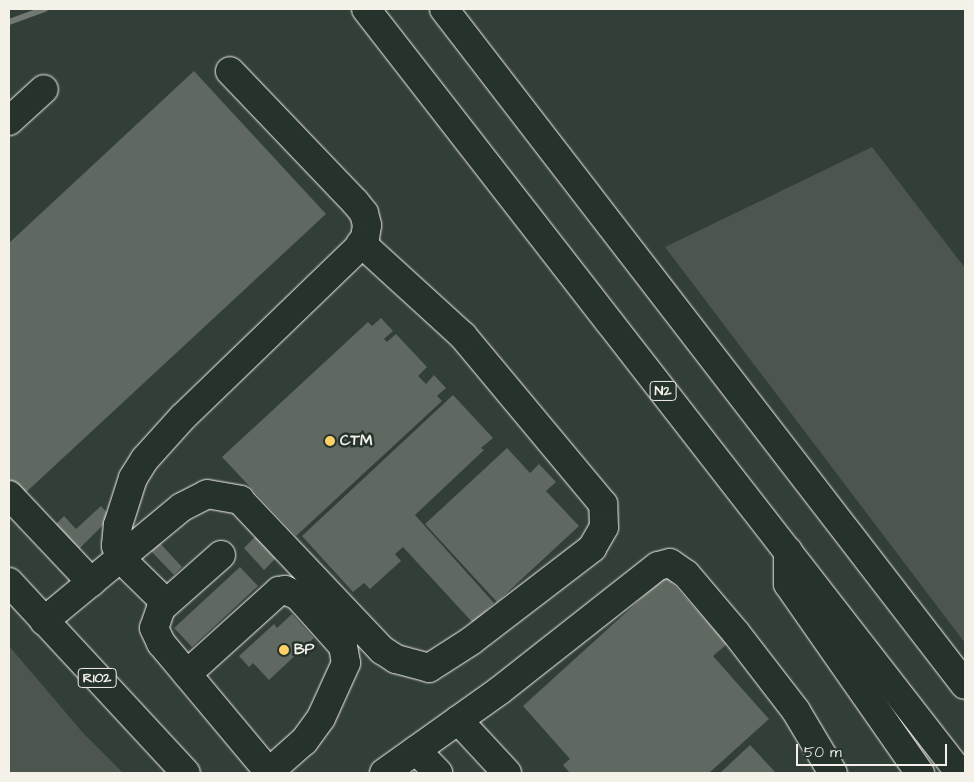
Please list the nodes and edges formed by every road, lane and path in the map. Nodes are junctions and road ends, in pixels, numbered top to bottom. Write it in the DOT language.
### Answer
graph roads {
  1 [pos="366,9"];
  2 [pos="444,9"];
  3 [pos="230,71"];
  4 [pos="44,88"];
  5 [pos="9,121"];
  6 [pos="361,244"];
  7 [pos="9,495"];
  8 [pos="788,551"];
  9 [pos="221,555"];
  10 [pos="120,558"];
  11 [pos="9,582"];
  12 [pos="91,582"];
  13 [pos="166,603"];
  14 [pos="44,621"];
  15 [pos="187,674"];
  16 [pos="965,686"];
  17 [pos="458,720"];
  18 [pos="416,750"];
  19 [pos="186,773"];
  20 [pos="268,773"];
  21 [pos="384,773"];
  22 [pos="438,773"];
  23 [pos="507,773"];
  24 [pos="833,773"];
  25 [pos="920,773"];
  26 [pos="960,773"];
  1 -- 8 [label="main road, N2"];
  2 -- 16 [label="main road"];
  3 -- 6 [label="main road"];
  4 -- 5 [label="main road"];
  6 -- 10 [label="main road"];
  6 -- 10 [label="main road"];
  7 -- 12 [label="main road"];
  8 -- 25 [label="main road"];
  8 -- 26 [label="main road, N2"];
  9 -- 13 [label="main road"];
  10 -- 12 [label="main road"];
  10 -- 13 [label="main road"];
  11 -- 14 [label="main road, R102"];
  12 -- 14 [label="main road"];
  13 -- 15 [label="main road"];
  14 -- 19 [label="main road, R102"];
  15 -- 20 [label="main road"];
  15 -- 20 [label="main road"];
  17 -- 18 [label="main road"];
  17 -- 23 [label="main road"];
  17 -- 24 [label="main road"];
  18 -- 21 [label="main road"];
  18 -- 22 [label="main road"];
}
